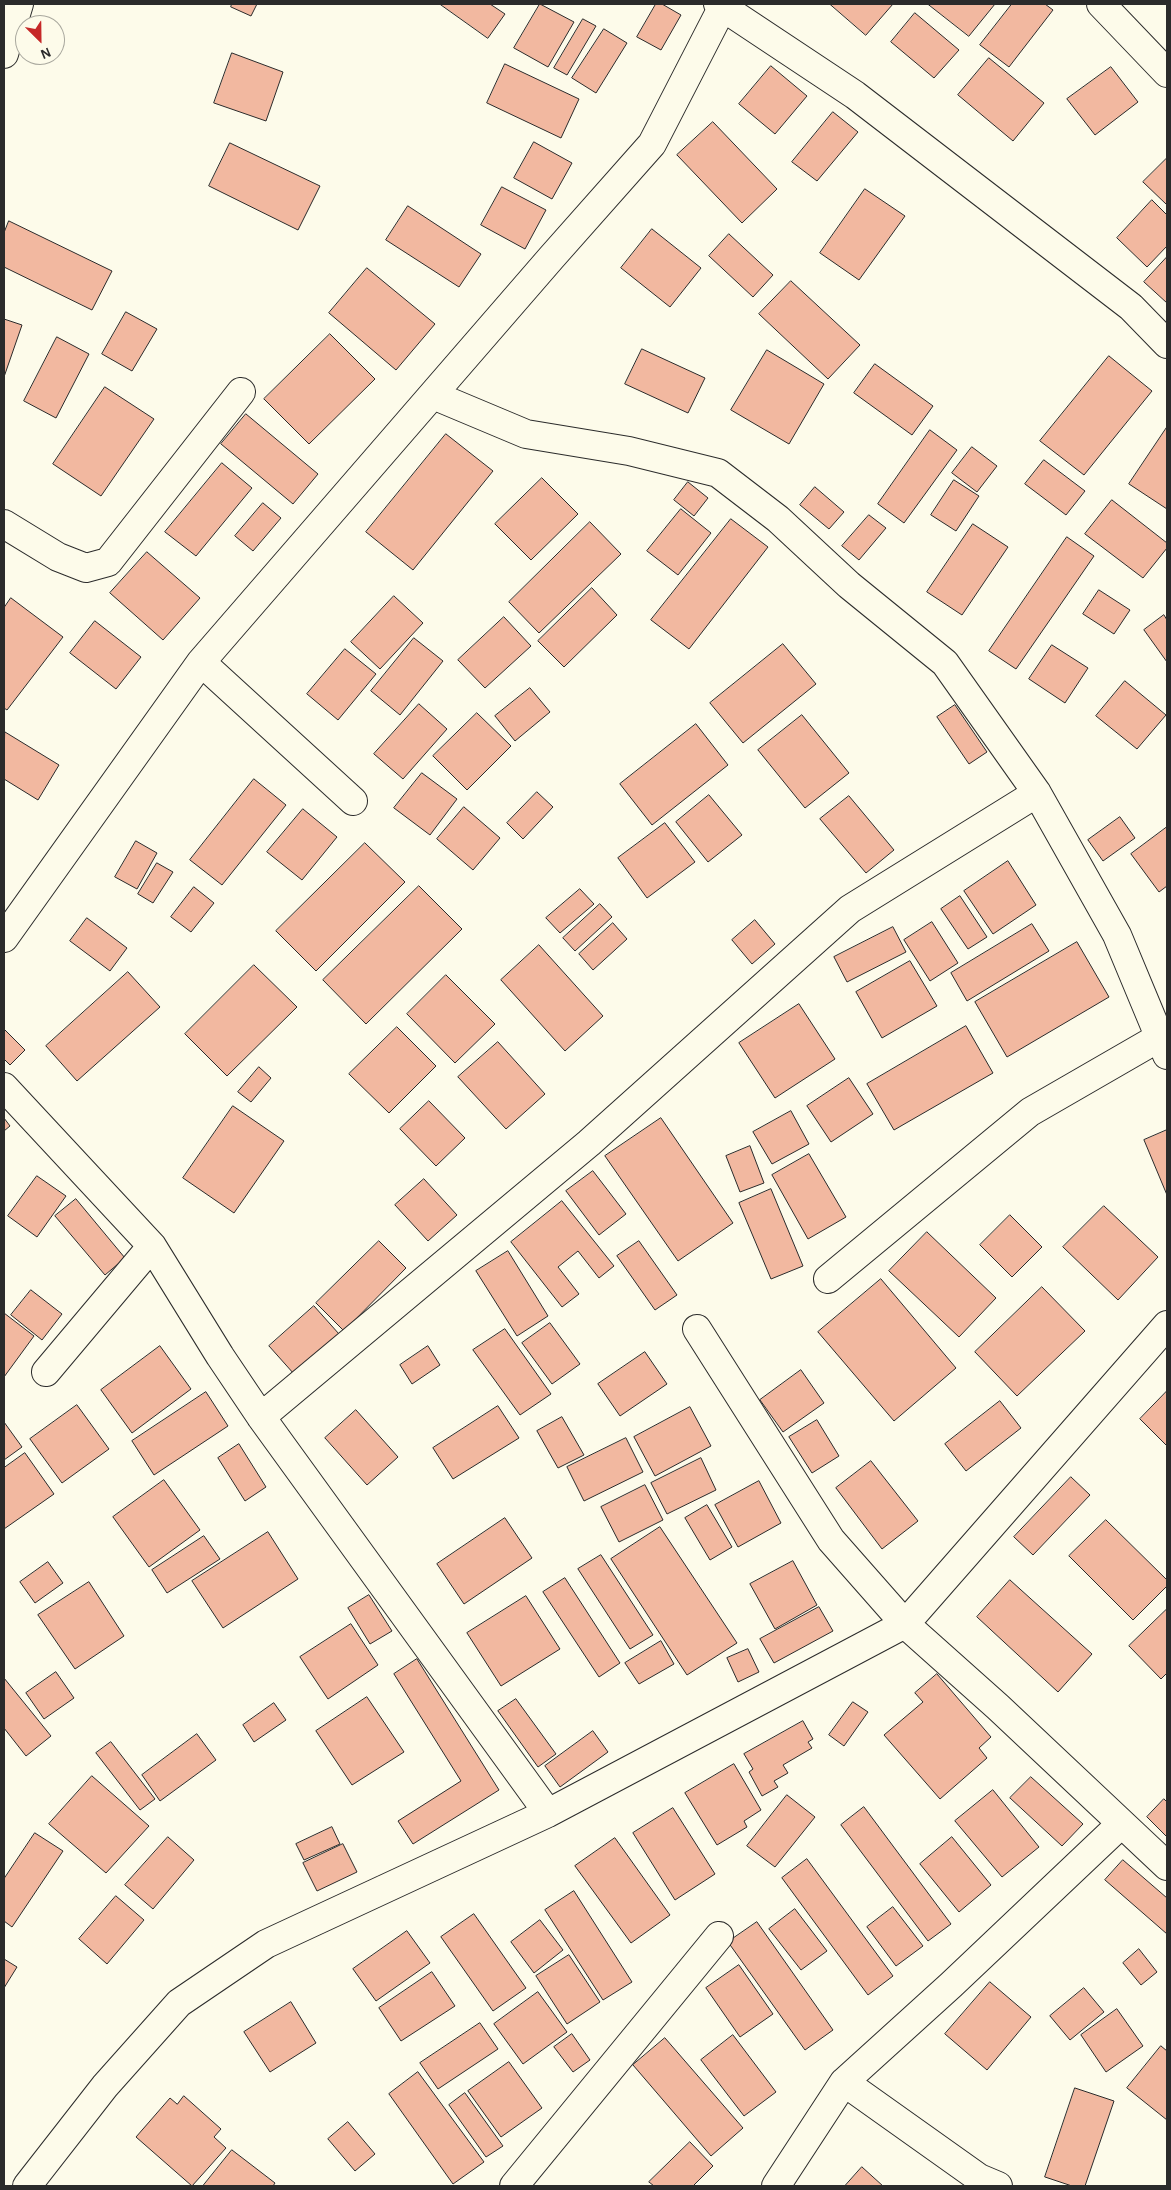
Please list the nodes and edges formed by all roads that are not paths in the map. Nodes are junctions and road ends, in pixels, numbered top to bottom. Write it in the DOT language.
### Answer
graph roads {
  1 [pos="19,4"];
  2 [pos="1101,4"];
  3 [pos="720,6"];
  4 [pos="4,54"];
  5 [pos="1167,73"];
  6 [pos="1167,344"];
  7 [pos="241,392"];
  8 [pos="433,395"];
  9 [pos="4,524"];
  10 [pos="201,662"];
  11 [pos="1037,793"];
  12 [pos="353,801"];
  13 [pos="4,938"];
  14 [pos="1164,1046"];
  15 [pos="4,1087"];
  16 [pos="152,1246"];
  17 [pos="828,1279"];
  18 [pos="1167,1326"];
  19 [pos="697,1329"];
  20 [pos="46,1372"];
  21 [pos="261,1417"];
  22 [pos="905,1624"];
  23 [pos="548,1813"];
  24 [pos="1122,1824"];
  25 [pos="1167,1866"];
  26 [pos="719,1936"];
  27 [pos="844,2082"];
  28 [pos="27,2186"];
  29 [pos="514,2186"];
  30 [pos="776,2186"];
  31 [pos="998,2186"];
  1 -- 4 [label="street"];
  2 -- 5 [label="street"];
  3 -- 6 [label="street"];
  3 -- 8 [label="street"];
  7 -- 9 [label="street"];
  8 -- 10 [label="street"];
  8 -- 11 [label="street"];
  10 -- 12 [label="street"];
  10 -- 13 [label="street"];
  11 -- 14 [label="street"];
  11 -- 21 [label="street"];
  14 -- 17 [label="street"];
  15 -- 16 [label="street"];
  16 -- 20 [label="street"];
  16 -- 21 [label="street"];
  18 -- 22 [label="street"];
  19 -- 22 [label="street"];
  21 -- 23 [label="street"];
  22 -- 23 [label="street"];
  22 -- 24 [label="street"];
  23 -- 28 [label="street"];
  24 -- 25 [label="street"];
  24 -- 27 [label="street"];
  26 -- 29 [label="street"];
  27 -- 30 [label="street"];
  27 -- 31 [label="street"];
}
